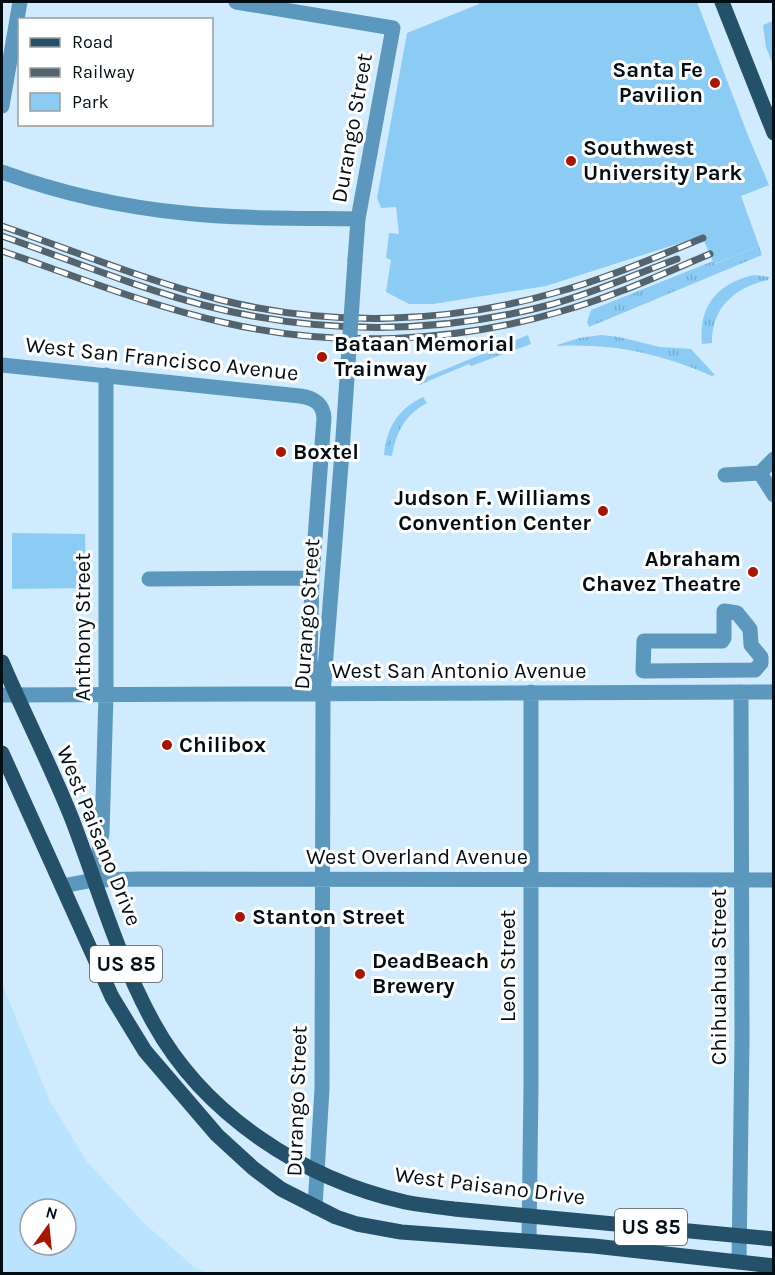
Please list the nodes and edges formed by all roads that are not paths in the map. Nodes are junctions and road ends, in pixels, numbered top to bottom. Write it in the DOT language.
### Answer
graph roads {
  1 [pos="20,2"];
  2 [pos="236,2"];
  3 [pos="722,2"];
  4 [pos="2,106"];
  5 [pos="771,116"];
  6 [pos="774,133"];
  7 [pos="2,172"];
  8 [pos="358,219"];
  9 [pos="2,365"];
  10 [pos="106,375"];
  11 [pos="774,459"];
  12 [pos="760,473"];
  13 [pos="725,475"];
  14 [pos="774,495"];
  15 [pos="312,578"];
  16 [pos="148,579"];
  17 [pos="644,641"];
  18 [pos="2,662"];
  19 [pos="531,692"];
  20 [pos="741,692"];
  21 [pos="774,692"];
  22 [pos="323,694"];
  23 [pos="9,695"];
  24 [pos="106,695"];
  25 [pos="2,753"];
  26 [pos="322,879"];
  27 [pos="531,879"];
  28 [pos="94,880"];
  29 [pos="741,880"];
  30 [pos="774,880"];
  31 [pos="62,886"];
  32 [pos="319,1172"];
  33 [pos="315,1207"];
  34 [pos="529,1215"];
  35 [pos="740,1236"];
  36 [pos="774,1239"];
  37 [pos="529,1240"];
  38 [pos="738,1262"];
  39 [pos="774,1266"];
  1 -- 4 [label="street"];
  2 -- 8 [label="street, Durango Street"];
  3 -- 5 [label="main road"];
  5 -- 6 [label="main road"];
  7 -- 8 [label="street"];
  8 -- 22 [label="street, Durango Street, bridge"];
  9 -- 10 [label="street, West San Francisco Avenue"];
  10 -- 15 [label="street, West San Francisco Avenue"];
  10 -- 24 [label="street, Anthony Street"];
  11 -- 12 [label="street"];
  12 -- 13 [label="street"];
  12 -- 14 [label="street"];
  15 -- 16 [label="street"];
  15 -- 22 [label="street"];
  17 -- 17 [label="street"];
  18 -- 23 [label="main road, West Paisano Drive / US 85"];
  19 -- 20 [label="street, West San Antonio Avenue"];
  19 -- 22 [label="street, West San Antonio Avenue"];
  19 -- 27 [label="street, Leon Street"];
  20 -- 21 [label="street, West San Antonio Avenue"];
  20 -- 29 [label="street, Chihuahua Street"];
  22 -- 24 [label="street, West San Antonio Avenue"];
  22 -- 26 [label="street, Durango Street"];
  23 -- 24 [label="street, West San Antonio Avenue"];
  23 -- 28 [label="main road, West Paisano Drive / US 85"];
  24 -- 28 [label="street, Anthony Street"];
  25 -- 31 [label="main road, US 85"];
  26 -- 27 [label="street, West Overland Avenue"];
  26 -- 28 [label="street, West Overland Avenue"];
  26 -- 32 [label="street, Durango Street"];
  27 -- 29 [label="street, West Overland Avenue"];
  27 -- 34 [label="street, Leon Street"];
  28 -- 31 [label="street, West Overland Avenue"];
  28 -- 32 [label="main road, West Paisano Drive / US 85"];
  29 -- 30 [label="street, West Overland Avenue"];
  29 -- 35 [label="street, Chihuahua Street"];
  31 -- 33 [label="main road, US 85"];
  32 -- 33 [label="street, Durango Street"];
  32 -- 34 [label="main road, West Paisano Drive / US 85"];
  33 -- 37 [label="main road, US 85"];
  34 -- 35 [label="main road, West Paisano Drive / US 85"];
  34 -- 37 [label="street, Leon Street"];
  35 -- 36 [label="main road, West Paisano Drive / US 85"];
  35 -- 38 [label="street, Chihuahua Street"];
  37 -- 38 [label="main road, US 85"];
  38 -- 39 [label="main road, US 85"];
}
